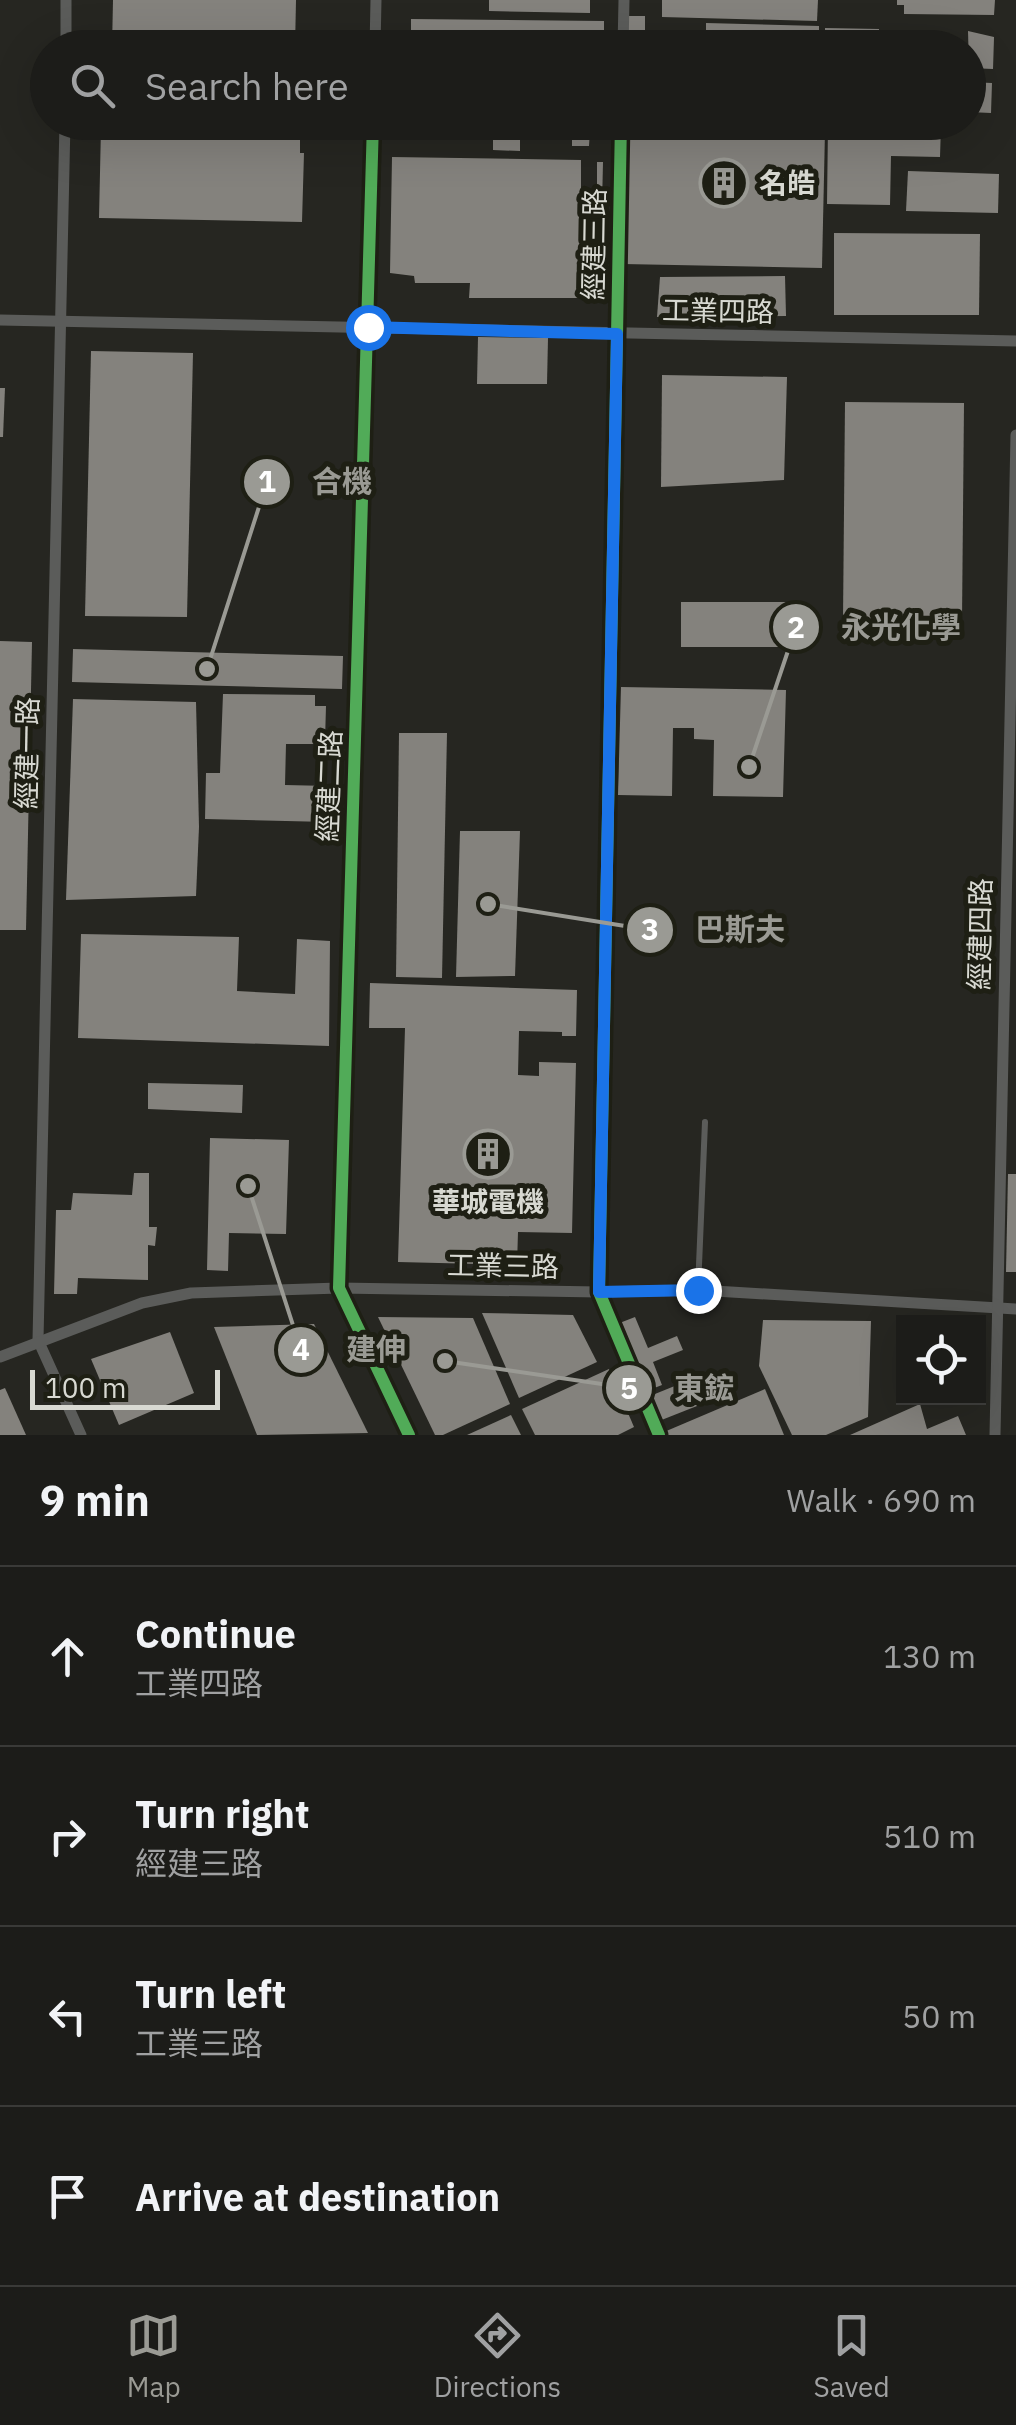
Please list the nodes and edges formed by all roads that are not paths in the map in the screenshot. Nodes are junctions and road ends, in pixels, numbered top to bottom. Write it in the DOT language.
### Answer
graph roads {
  1 [pos="66,0"];
  2 [pos="376,0"];
  3 [pos="624,0"];
  4 [pos="66,30"];
  5 [pos="375,30"];
  6 [pos="623,30"];
  7 [pos="65,140"];
  8 [pos="373,140"];
  9 [pos="621,140"];
  10 [pos="0,320"];
  11 [pos="62,322"];
  12 [pos="368,327"];
  13 [pos="617,334"];
  14 [pos="1016,340"];
  15 [pos="1016,435"];
  16 [pos="705,1122"];
  17 [pos="338,1288"];
  18 [pos="698,1290"];
  19 [pos="599,1292"];
  20 [pos="996,1309"];
  21 [pos="1016,1309"];
  22 [pos="38,1340"];
  23 [pos="0,1357"];
  24 [pos="81,1435"];
  25 [pos="409,1435"];
  26 [pos="660,1435"];
  27 [pos="995,1435"];
  1 -- 4 [label="street"];
  2 -- 5 [label="street"];
  3 -- 6 [label="street"];
  7 -- 11 [label="street, 經建一路"];
  8 -- 12 [label="street, 經建二路"];
  9 -- 13 [label="street, 經建三路"];
  10 -- 11 [label="street, 工業四路"];
  11 -- 12 [label="street, 工業四路"];
  11 -- 22 [label="street, 經建一路"];
  12 -- 13 [label="street, 工業四路"];
  12 -- 17 [label="street, 經建二路"];
  13 -- 14 [label="street, 工業四路"];
  13 -- 19 [label="street, 經建三路"];
  15 -- 20 [label="street, 經建四路"];
  16 -- 18 [label="lane"];
  17 -- 19 [label="street, 工業三路"];
  17 -- 22 [label="street, 工業三路"];
  17 -- 25 [label="street, 經建二路"];
  18 -- 19 [label="street, 工業三路"];
  18 -- 20 [label="street, 工業三路"];
  19 -- 26 [label="street, 經建三路"];
  20 -- 21 [label="street, 工業三路"];
  20 -- 27 [label="street, 經建四路"];
  22 -- 23 [label="street, 工業三路"];
  22 -- 24 [label="street, 經建一路"];
}
